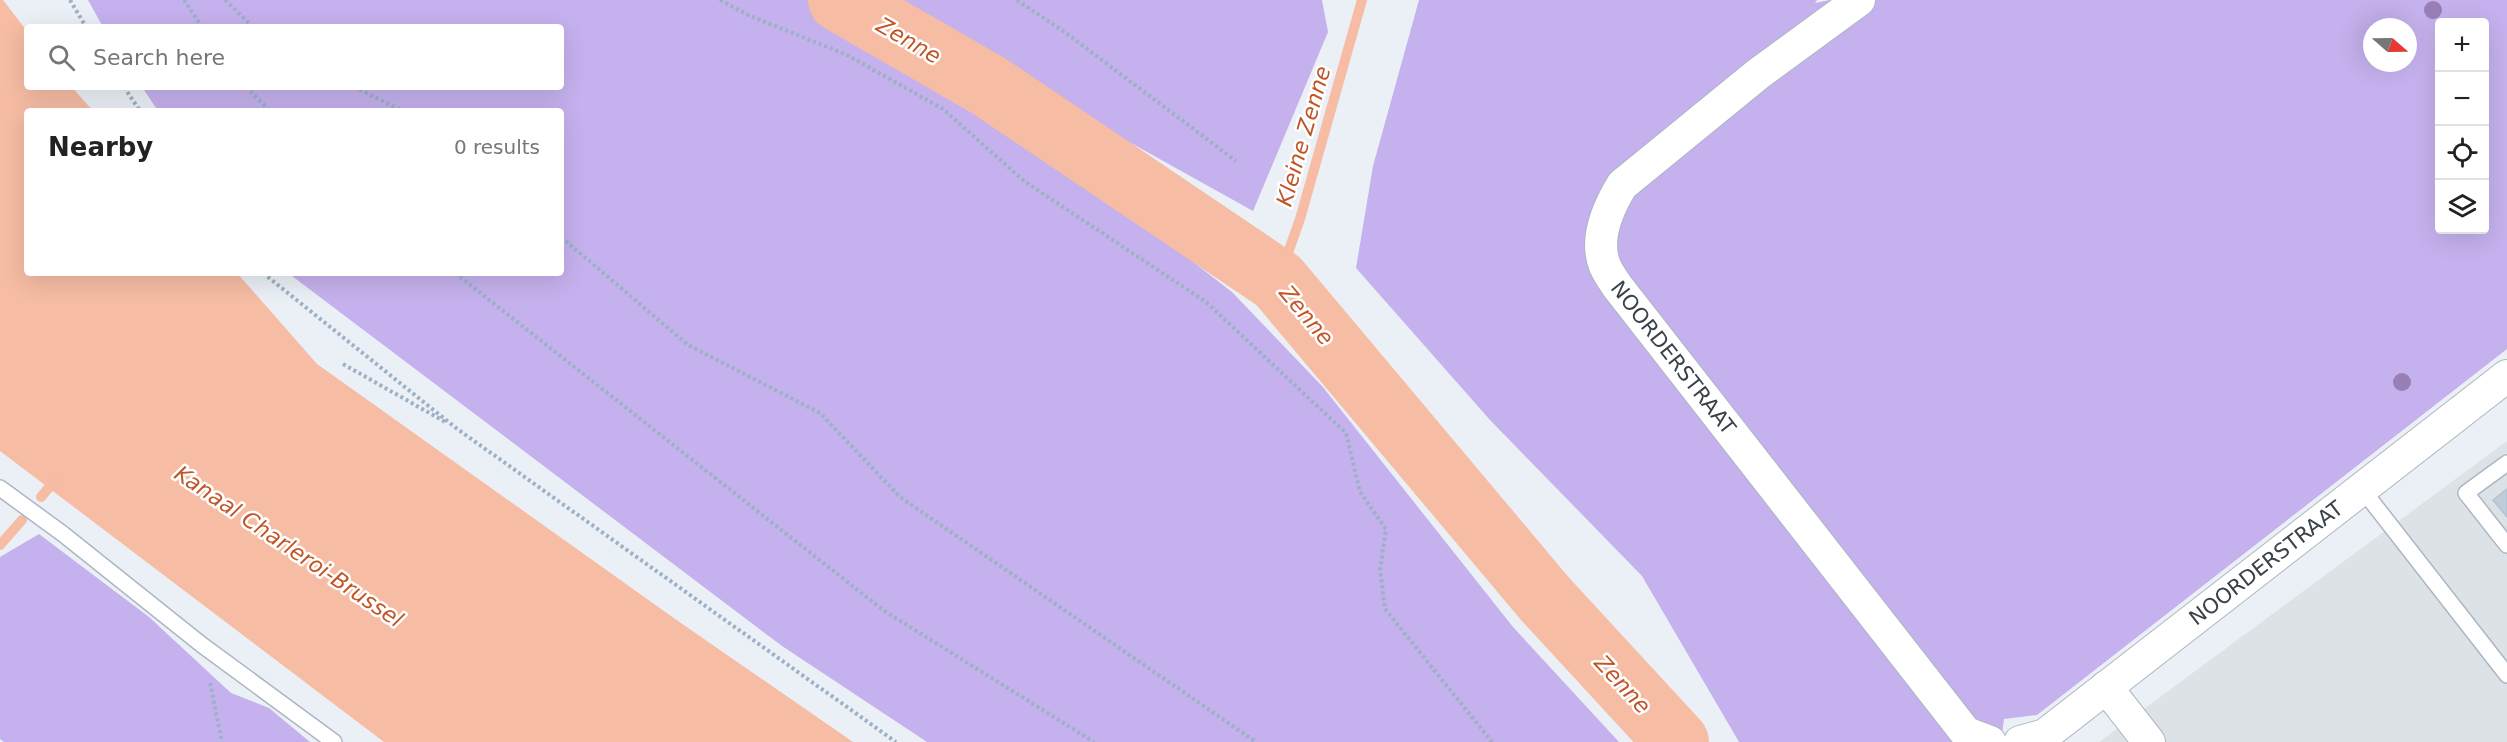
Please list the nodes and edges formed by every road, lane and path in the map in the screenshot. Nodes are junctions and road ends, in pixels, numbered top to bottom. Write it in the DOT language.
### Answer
graph roads {
  1 [pos="70,0"];
  2 [pos="184,0"];
  3 [pos="225,0"];
  4 [pos="720,0"];
  5 [pos="1017,0"];
  6 [pos="1859,0"];
  7 [pos="84,24"];
  8 [pos="200,24"];
  9 [pos="251,24"];
  10 [pos="126,90"];
  11 [pos="249,90"];
  12 [pos="360,90"];
  13 [pos="138,108"];
  14 [pos="267,108"];
  15 [pos="397,108"];
  16 [pos="1236,161"];
  17 [pos="564,240"];
  18 [pos="267,276"];
  19 [pos="459,276"];
  20 [pos="343,364"];
  21 [pos="2507,376"];
  22 [pos="456,428"];
  23 [pos="2507,463"];
  24 [pos="0,488"];
  25 [pos="2362,489"];
  26 [pos="2507,545"];
  27 [pos="202,645"];
  28 [pos="2507,675"];
  29 [pos="2106,687"];
  30 [pos="222,742"];
  31 [pos="334,742"];
  32 [pos="896,742"];
  33 [pos="1094,742"];
  34 [pos="1256,742"];
  35 [pos="1492,742"];
  36 [pos="1990,742"];
  37 [pos="2020,742"];
  38 [pos="2149,742"];
  1 -- 7 [label="path"];
  2 -- 8 [label="path"];
  3 -- 9 [label="path"];
  4 -- 35 [label="path"];
  5 -- 16 [label="path"];
  6 -- 36 [label="street, NOORDERSTRAAT"];
  10 -- 13 [label="path"];
  11 -- 14 [label="path"];
  12 -- 15 [label="path"];
  17 -- 34 [label="path"];
  18 -- 22 [label="path"];
  19 -- 33 [label="path"];
  20 -- 22 [label="path"];
  21 -- 25 [label="street, NOORDERSTRAAT"];
  22 -- 32 [label="path"];
  23 -- 26 [label="lane"];
  24 -- 27 [label="lane"];
  25 -- 28 [label="lane"];
  25 -- 29 [label="street, NOORDERSTRAAT"];
  27 -- 30 [label="path"];
  27 -- 31 [label="lane"];
  29 -- 37 [label="street, NOORDERSTRAAT"];
  29 -- 38 [label="street"];
}
